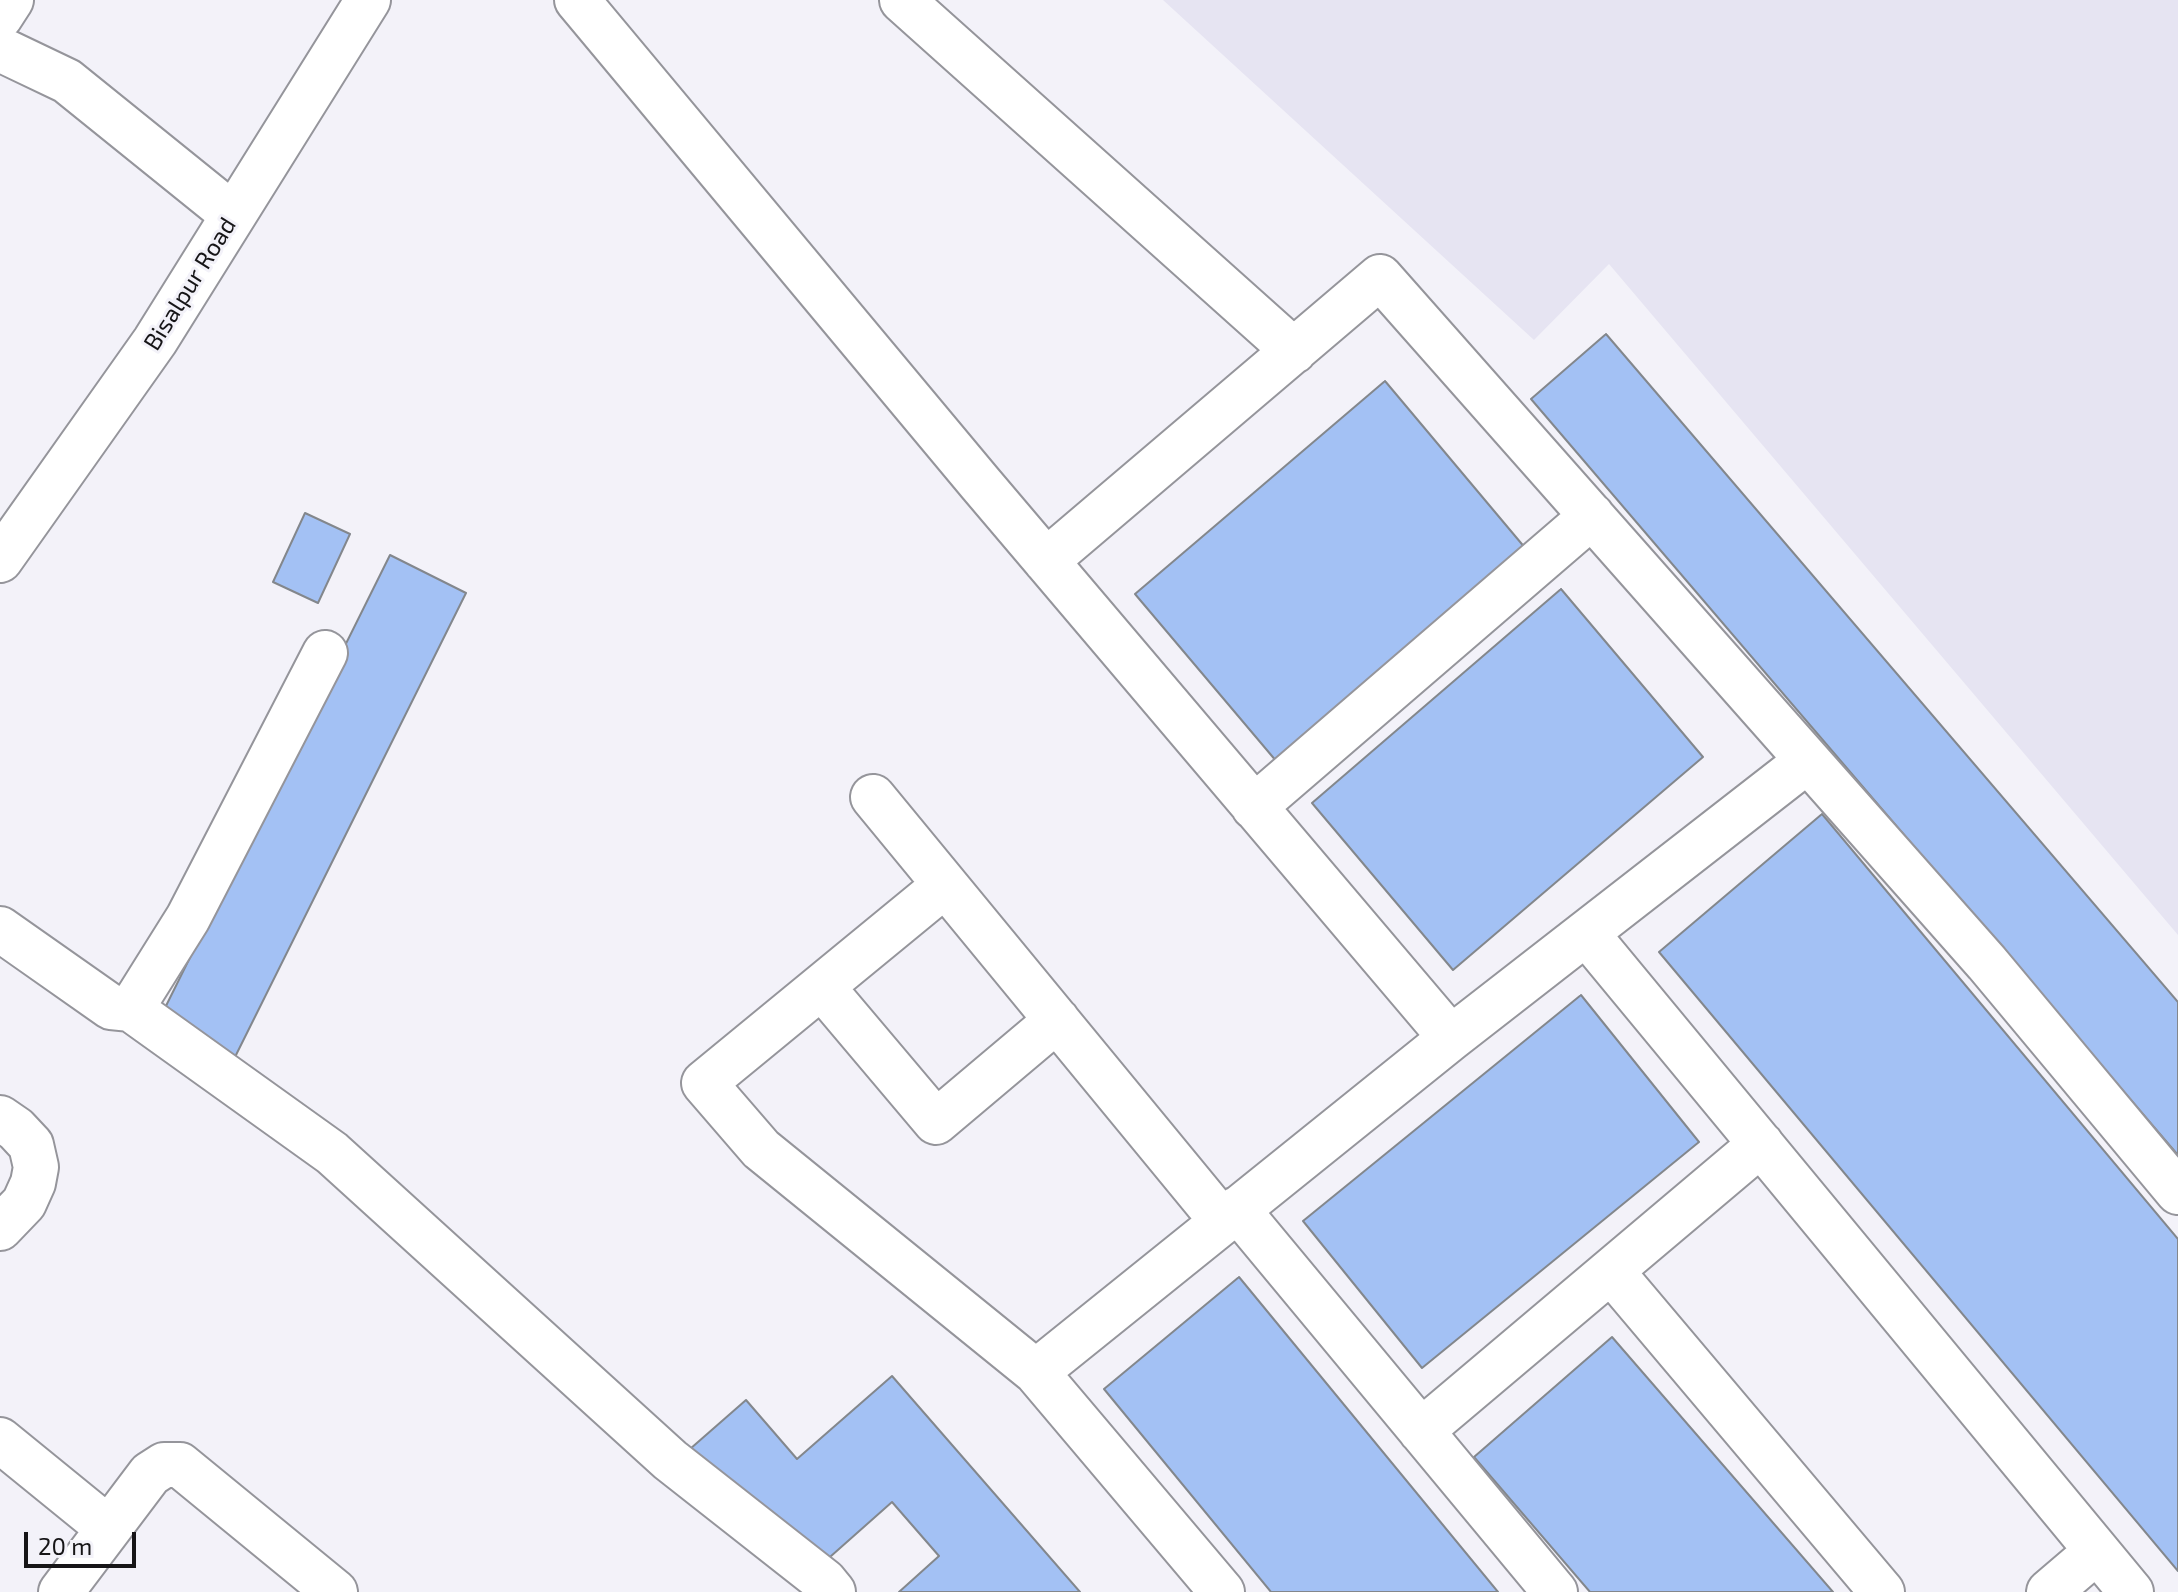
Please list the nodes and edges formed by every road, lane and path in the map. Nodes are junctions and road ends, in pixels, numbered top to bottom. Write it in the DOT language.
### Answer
graph roads {
  1 [pos="11,0"];
  2 [pos="368,0"];
  3 [pos="577,0"];
  4 [pos="902,0"];
  5 [pos="0,17"];
  6 [pos="0,49"];
  7 [pos="233,215"];
  8 [pos="1294,351"];
  9 [pos="1592,516"];
  10 [pos="0,560"];
  11 [pos="1046,561"];
  12 [pos="325,653"];
  13 [pos="1807,761"];
  14 [pos="873,797"];
  15 [pos="1254,807"];
  16 [pos="945,885"];
  17 [pos="0,929"];
  18 [pos="1586,933"];
  19 [pos="822,987"];
  20 [pos="131,1009"];
  21 [pos="1057,1020"];
  22 [pos="1451,1038"];
  23 [pos="0,1118"];
  24 [pos="1761,1144"];
  25 [pos="2178,1192"];
  26 [pos="1230,1215"];
  27 [pos="0,1228"];
  28 [pos="1611,1271"];
  29 [pos="1036,1372"];
  30 [pos="1421,1431"];
  31 [pos="0,1440"];
  32 [pos="108,1528"];
  33 [pos="2097,1551"];
  34 [pos="61,1592"];
  35 [pos="335,1592"];
  36 [pos="833,1592"];
  37 [pos="1222,1592"];
  38 [pos="1555,1592"];
  39 [pos="1882,1592"];
  40 [pos="2049,1592"];
  41 [pos="2131,1592"];
  1 -- 5 [label="street"];
  2 -- 7 [label="street, Bisalpur Road"];
  3 -- 11 [label="street"];
  4 -- 8 [label="street"];
  6 -- 7 [label="street"];
  7 -- 10 [label="street, Bisalpur Road"];
  8 -- 9 [label="street"];
  8 -- 11 [label="street"];
  9 -- 13 [label="street"];
  9 -- 15 [label="street"];
  11 -- 15 [label="street"];
  12 -- 20 [label="street"];
  13 -- 18 [label="street"];
  13 -- 25 [label="street"];
  14 -- 16 [label="street"];
  15 -- 22 [label="street"];
  16 -- 19 [label="street"];
  16 -- 21 [label="street"];
  17 -- 20 [label="street"];
  18 -- 22 [label="street"];
  18 -- 24 [label="street"];
  19 -- 21 [label="street"];
  19 -- 29 [label="street"];
  20 -- 36 [label="street"];
  21 -- 26 [label="street"];
  22 -- 26 [label="street"];
  23 -- 27 [label="street"];
  24 -- 28 [label="street"];
  24 -- 33 [label="street"];
  26 -- 29 [label="street"];
  26 -- 30 [label="street"];
  28 -- 30 [label="street"];
  28 -- 39 [label="street"];
  29 -- 37 [label="street"];
  30 -- 38 [label="street"];
  31 -- 32 [label="street"];
  32 -- 34 [label="street"];
  32 -- 35 [label="street"];
  33 -- 40 [label="street"];
  33 -- 41 [label="street"];
}
